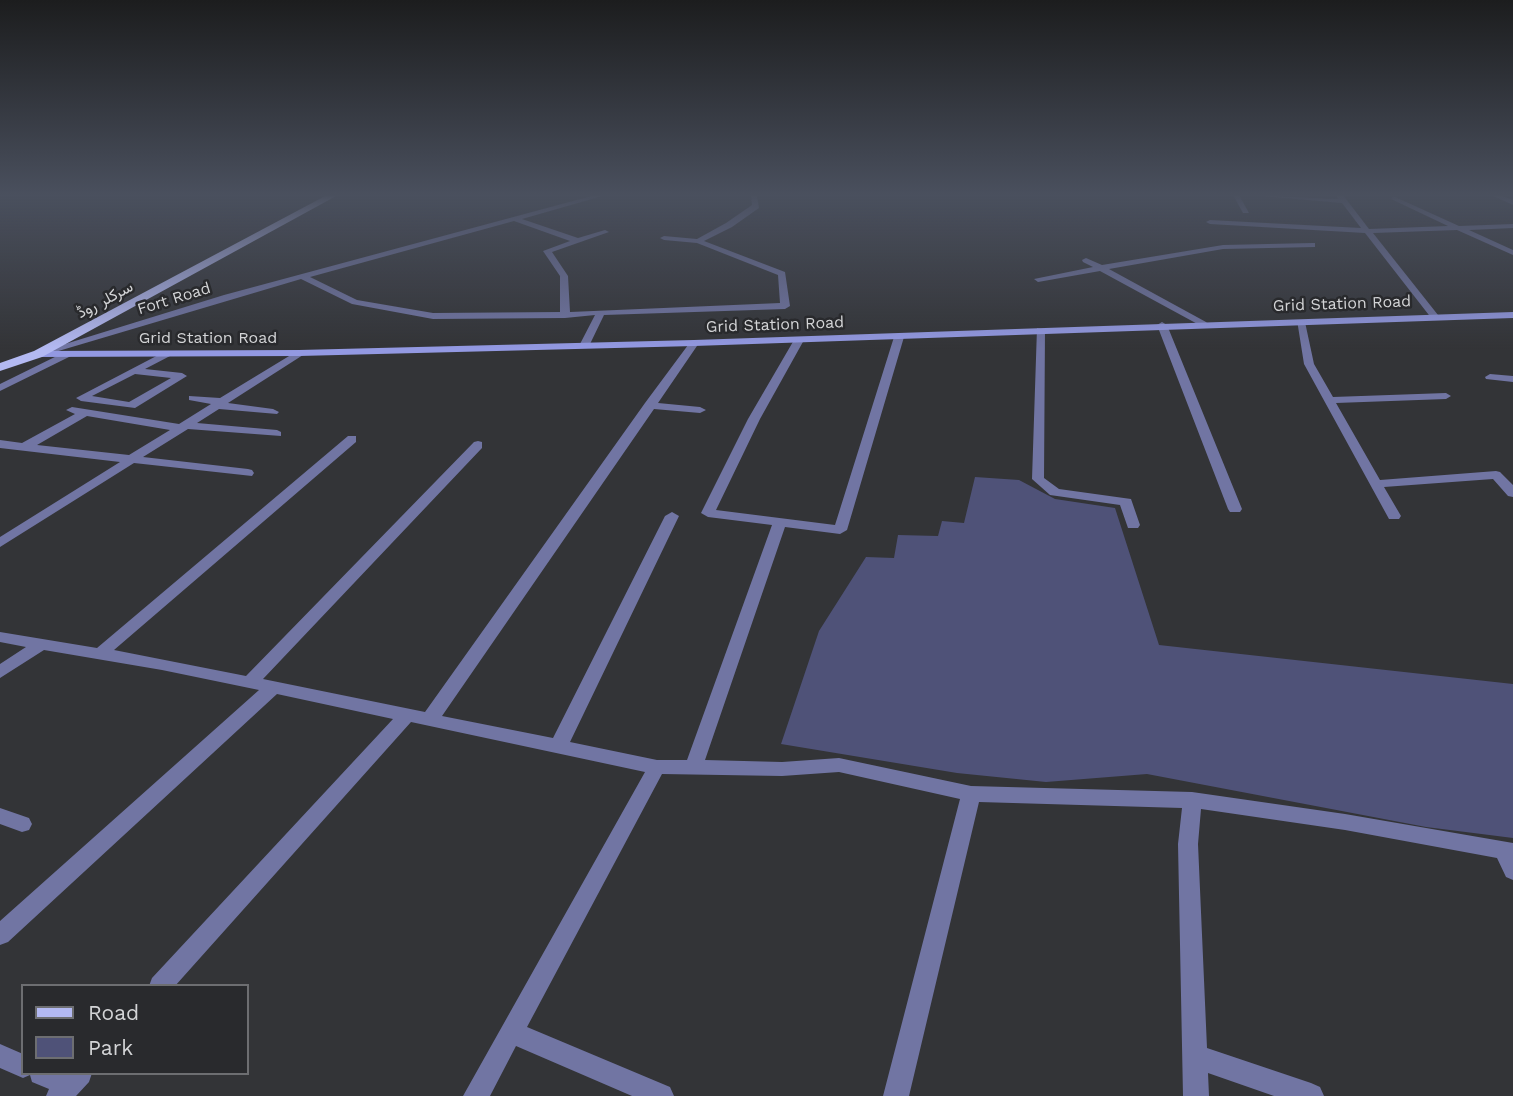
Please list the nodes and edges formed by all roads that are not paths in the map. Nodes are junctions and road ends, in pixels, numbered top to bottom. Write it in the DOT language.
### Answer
graph roads {
  1 [pos="239,246"];
  2 [pos="416,246"];
  3 [pos="562,246"];
  4 [pos="711,246"];
  5 [pos="1261,246"];
  6 [pos="1381,246"];
  7 [pos="1086,260"];
  8 [pos="1103,270"];
  9 [pos="303,277"];
  10 [pos="1038,279"];
  11 [pos="601,312"];
  12 [pos="565,314"];
  13 [pos="1513,315"];
  14 [pos="1435,317"];
  15 [pos="1300,322"];
  16 [pos="1203,324"];
  17 [pos="1162,325"];
  18 [pos="1040,330"];
  19 [pos="899,337"];
  20 [pos="799,340"];
  21 [pos="694,343"];
  22 [pos="585,344"];
  23 [pos="299,353"];
  24 [pos="38,354"];
  25 [pos="67,354"];
  26 [pos="166,354"];
  27 [pos="0,367"];
  28 [pos="132,371"];
  29 [pos="1490,377"];
  30 [pos="1513,379"];
  31 [pos="0,388"];
  32 [pos="1446,396"];
  33 [pos="193,398"];
  34 [pos="92,399"];
  35 [pos="1330,400"];
  36 [pos="220,403"];
  37 [pos="649,405"];
  38 [pos="700,410"];
  39 [pos="86,412"];
  40 [pos="273,412"];
  41 [pos="184,426"];
  42 [pos="277,434"];
  43 [pos="352,439"];
  44 [pos="0,444"];
  45 [pos="478,445"];
  46 [pos="24,447"];
  47 [pos="129,461"];
  48 [pos="248,473"];
  49 [pos="1377,484"];
  50 [pos="1513,493"];
  51 [pos="1235,509"];
  52 [pos="673,516"];
  53 [pos="1394,516"];
  54 [pos="780,522"];
  55 [pos="1133,525"];
  56 [pos="0,543"];
  57 [pos="0,637"];
  58 [pos="40,645"];
  59 [pos="100,654"];
  60 [pos="0,672"];
  61 [pos="251,681"];
  62 [pos="275,686"];
  63 [pos="406,716"];
  64 [pos="429,719"];
  65 [pos="559,745"];
  66 [pos="657,767"];
  67 [pos="693,768"];
  68 [pos="971,794"];
  69 [pos="1192,800"];
  70 [pos="0,816"];
  71 [pos="22,824"];
  72 [pos="1508,851"];
  73 [pos="1513,872"];
  74 [pos="0,935"];
  75 [pos="162,984"];
  76 [pos="513,1033"];
  77 [pos="0,1056"];
  78 [pos="1196,1056"];
  79 [pos="21,1065"];
  80 [pos="46,1075"];
  81 [pos="69,1085"];
  82 [pos="477,1096"];
  83 [pos="661,1096"];
  84 [pos="896,1096"];
  85 [pos="1196,1096"];
  86 [pos="1311,1096"];
  1 -- 24 [label="main road, سرکلر روڈ"];
  2 -- 9 [label="street, Fort Road"];
  3 -- 12 [label="street"];
  4 -- 11 [label="street"];
  5 -- 8 [label="street"];
  6 -- 14 [label="street"];
  7 -- 8 [label="street"];
  8 -- 10 [label="street"];
  8 -- 16 [label="street"];
  9 -- 12 [label="street"];
  9 -- 24 [label="street, Fort Road"];
  11 -- 12 [label="street"];
  11 -- 22 [label="street"];
  13 -- 14 [label="main road, Grid Station Road"];
  14 -- 15 [label="main road, Grid Station Road"];
  15 -- 16 [label="main road, Grid Station Road"];
  15 -- 35 [label="street"];
  16 -- 17 [label="main road, Grid Station Road"];
  17 -- 18 [label="main road, Grid Station Road"];
  17 -- 51 [label="street"];
  18 -- 19 [label="main road, Grid Station Road"];
  18 -- 55 [label="street"];
  19 -- 20 [label="main road, Grid Station Road"];
  19 -- 54 [label="street"];
  20 -- 21 [label="main road, Grid Station Road"];
  20 -- 54 [label="street"];
  21 -- 22 [label="main road, Grid Station Road"];
  21 -- 37 [label="street"];
  22 -- 23 [label="main road, Grid Station Road"];
  23 -- 26 [label="main road, Grid Station Road"];
  23 -- 36 [label="street"];
  24 -- 25 [label="main road, Grid Station Road"];
  24 -- 27 [label="main road, سرکلر روڈ"];
  25 -- 26 [label="main road, Grid Station Road"];
  25 -- 31 [label="street"];
  26 -- 28 [label="street"];
  28 -- 34 [label="street"];
  28 -- 34 [label="street"];
  29 -- 30 [label="street"];
  32 -- 35 [label="street"];
  33 -- 36 [label="street"];
  34 -- 39 [label="street"];
  35 -- 49 [label="street"];
  36 -- 40 [label="street"];
  36 -- 41 [label="street"];
  37 -- 38 [label="street"];
  37 -- 64 [label="street"];
  39 -- 41 [label="street"];
  39 -- 46 [label="street"];
  41 -- 42 [label="street"];
  41 -- 47 [label="street"];
  43 -- 59 [label="street"];
  44 -- 46 [label="street"];
  45 -- 61 [label="street"];
  46 -- 47 [label="street"];
  47 -- 48 [label="street"];
  47 -- 56 [label="street"];
  49 -- 50 [label="street"];
  49 -- 53 [label="street"];
  52 -- 65 [label="street"];
  54 -- 67 [label="street"];
  57 -- 58 [label="street"];
  58 -- 59 [label="street"];
  58 -- 60 [label="street"];
  59 -- 61 [label="street"];
  61 -- 62 [label="street"];
  62 -- 63 [label="street"];
  62 -- 74 [label="street"];
  63 -- 64 [label="street"];
  63 -- 75 [label="street"];
  64 -- 65 [label="street"];
  65 -- 66 [label="street"];
  66 -- 67 [label="street"];
  66 -- 76 [label="street"];
  67 -- 68 [label="street"];
  68 -- 69 [label="street"];
  68 -- 84 [label="street"];
  69 -- 72 [label="street"];
  69 -- 78 [label="street"];
  70 -- 71 [label="street"];
  72 -- 73 [label="street"];
  76 -- 82 [label="street"];
  76 -- 83 [label="street"];
  77 -- 79 [label="street"];
  78 -- 85 [label="street"];
  78 -- 86 [label="street"];
  80 -- 81 [label="street"];
}
